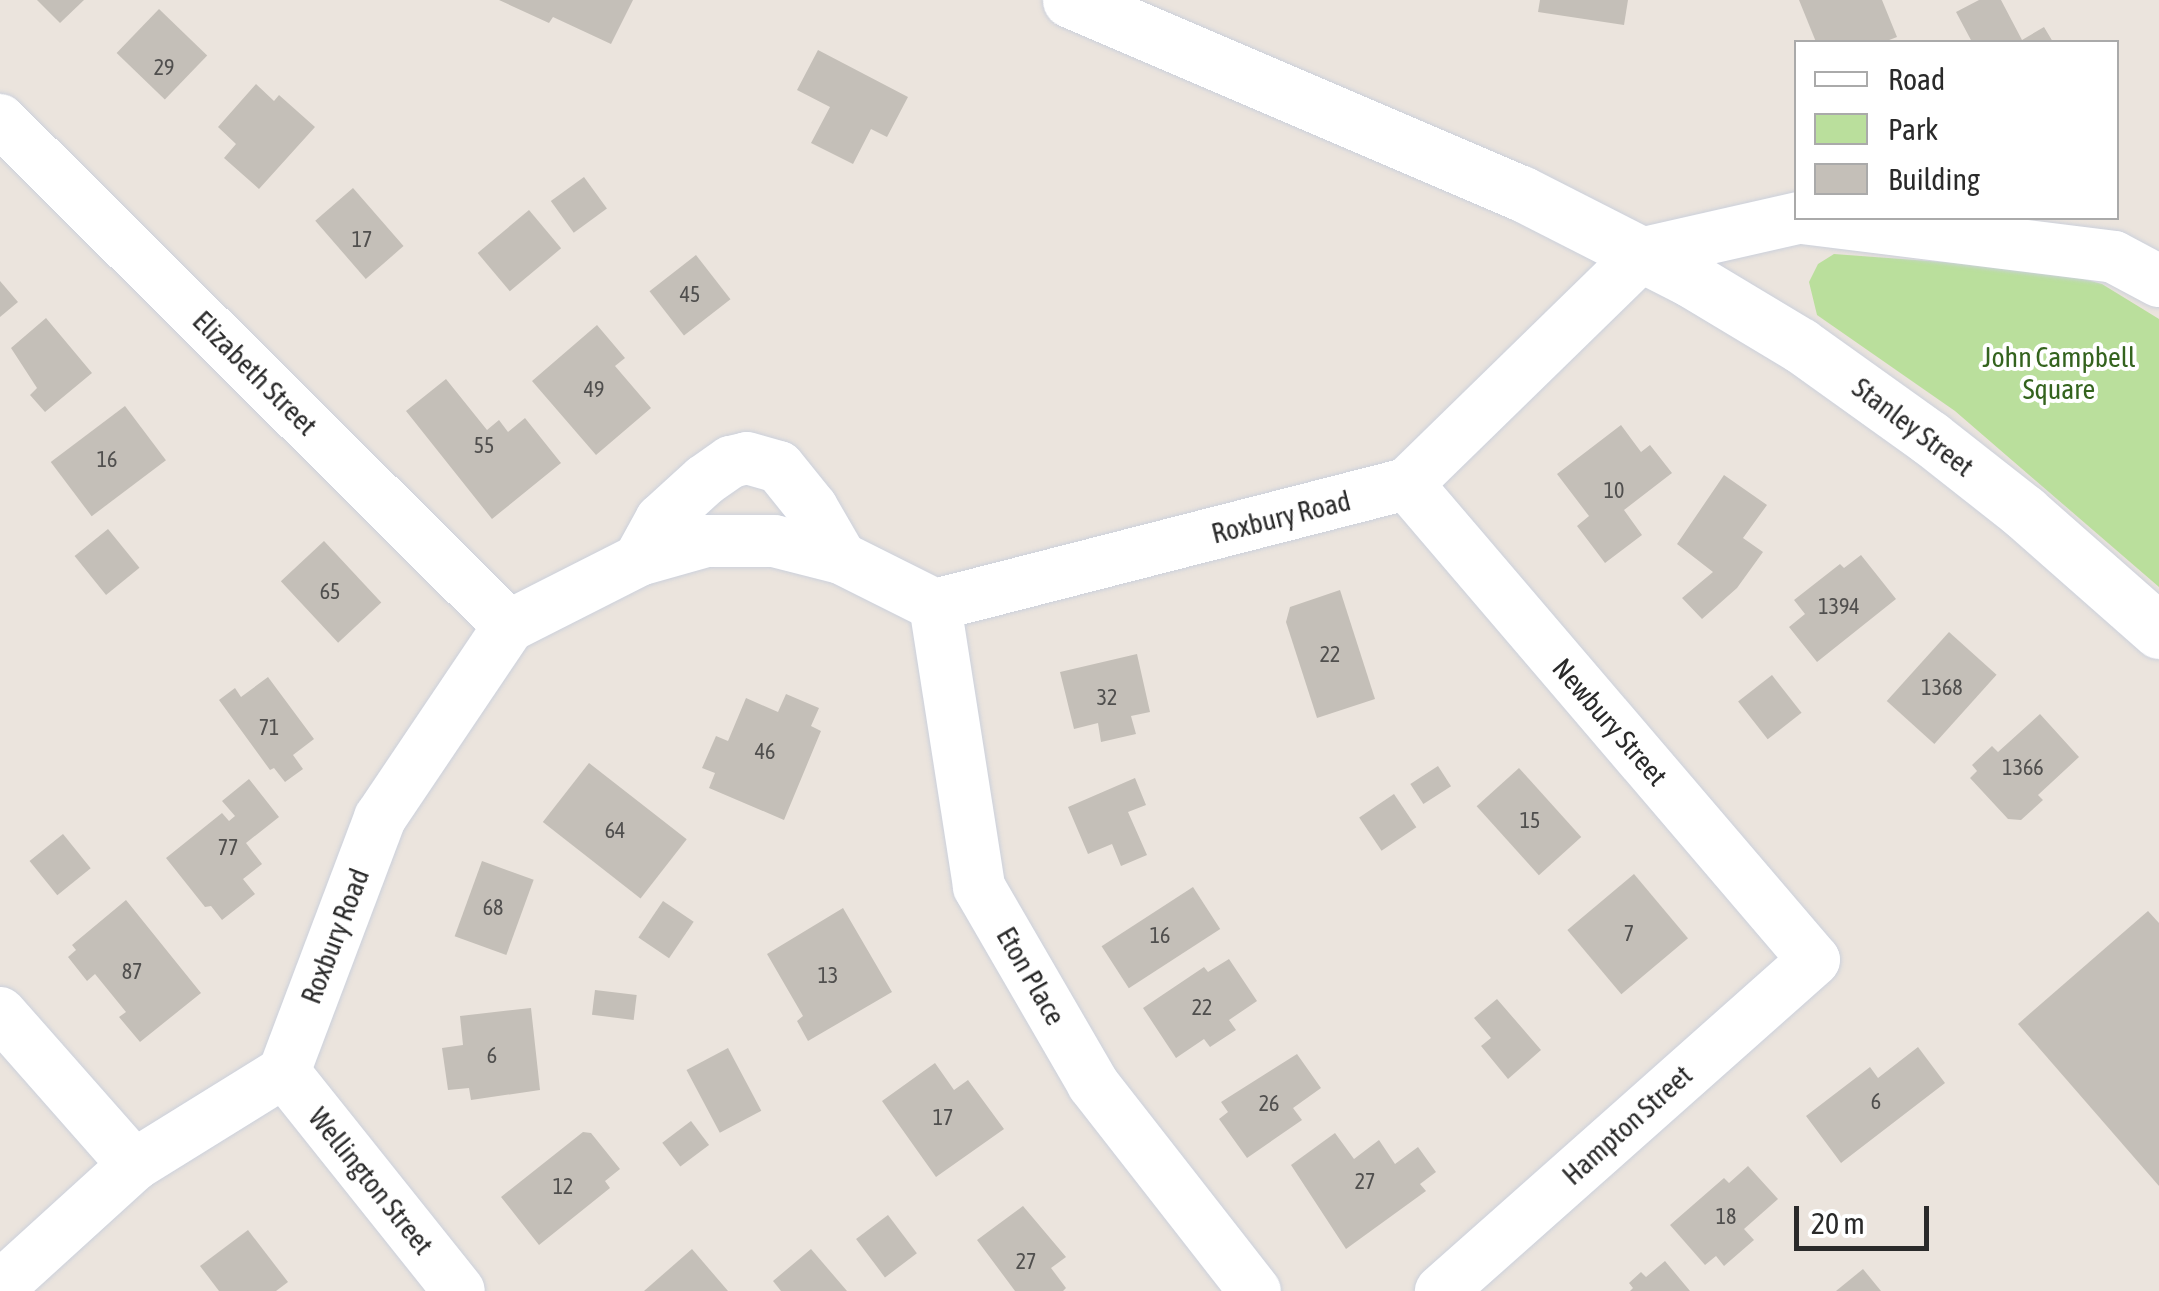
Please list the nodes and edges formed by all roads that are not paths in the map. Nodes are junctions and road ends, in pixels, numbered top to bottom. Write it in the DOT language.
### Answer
graph roads {
  1 [pos="1070,0"];
  2 [pos="0,120"];
  3 [pos="1794,219"];
  4 [pos="1816,220"];
  5 [pos="1644,253"];
  6 [pos="2159,281"];
  7 [pos="1407,484"];
  8 [pos="842,558"];
  9 [pos="638,560"];
  10 [pos="935,606"];
  11 [pos="509,626"];
  12 [pos="2159,631"];
  13 [pos="1814,960"];
  14 [pos="0,1013"];
  15 [pos="284,1072"];
  16 [pos="134,1165"];
  17 [pos="0,1287"];
  18 [pos="460,1291"];
  19 [pos="1255,1291"];
  20 [pos="1441,1291"];
  1 -- 5 [label="main road, Stanley Street"];
  2 -- 11 [label="street, Elizabeth Street"];
  3 -- 5 [label="street"];
  4 -- 6 [label="street"];
  5 -- 7 [label="street, Roxbury Road"];
  5 -- 12 [label="main road, Stanley Street"];
  7 -- 10 [label="street, Roxbury Road"];
  7 -- 13 [label="street, Newbury Street"];
  8 -- 9 [label="street, Roxbury Road"];
  8 -- 9 [label="street"];
  8 -- 10 [label="street, Roxbury Road"];
  9 -- 11 [label="street, Roxbury Road"];
  10 -- 19 [label="street, Eton Place"];
  11 -- 15 [label="street, Roxbury Road"];
  13 -- 20 [label="street, Hampton Street"];
  14 -- 16 [label="street"];
  15 -- 16 [label="street"];
  15 -- 18 [label="street, Wellington Street"];
  16 -- 17 [label="street"];
}
